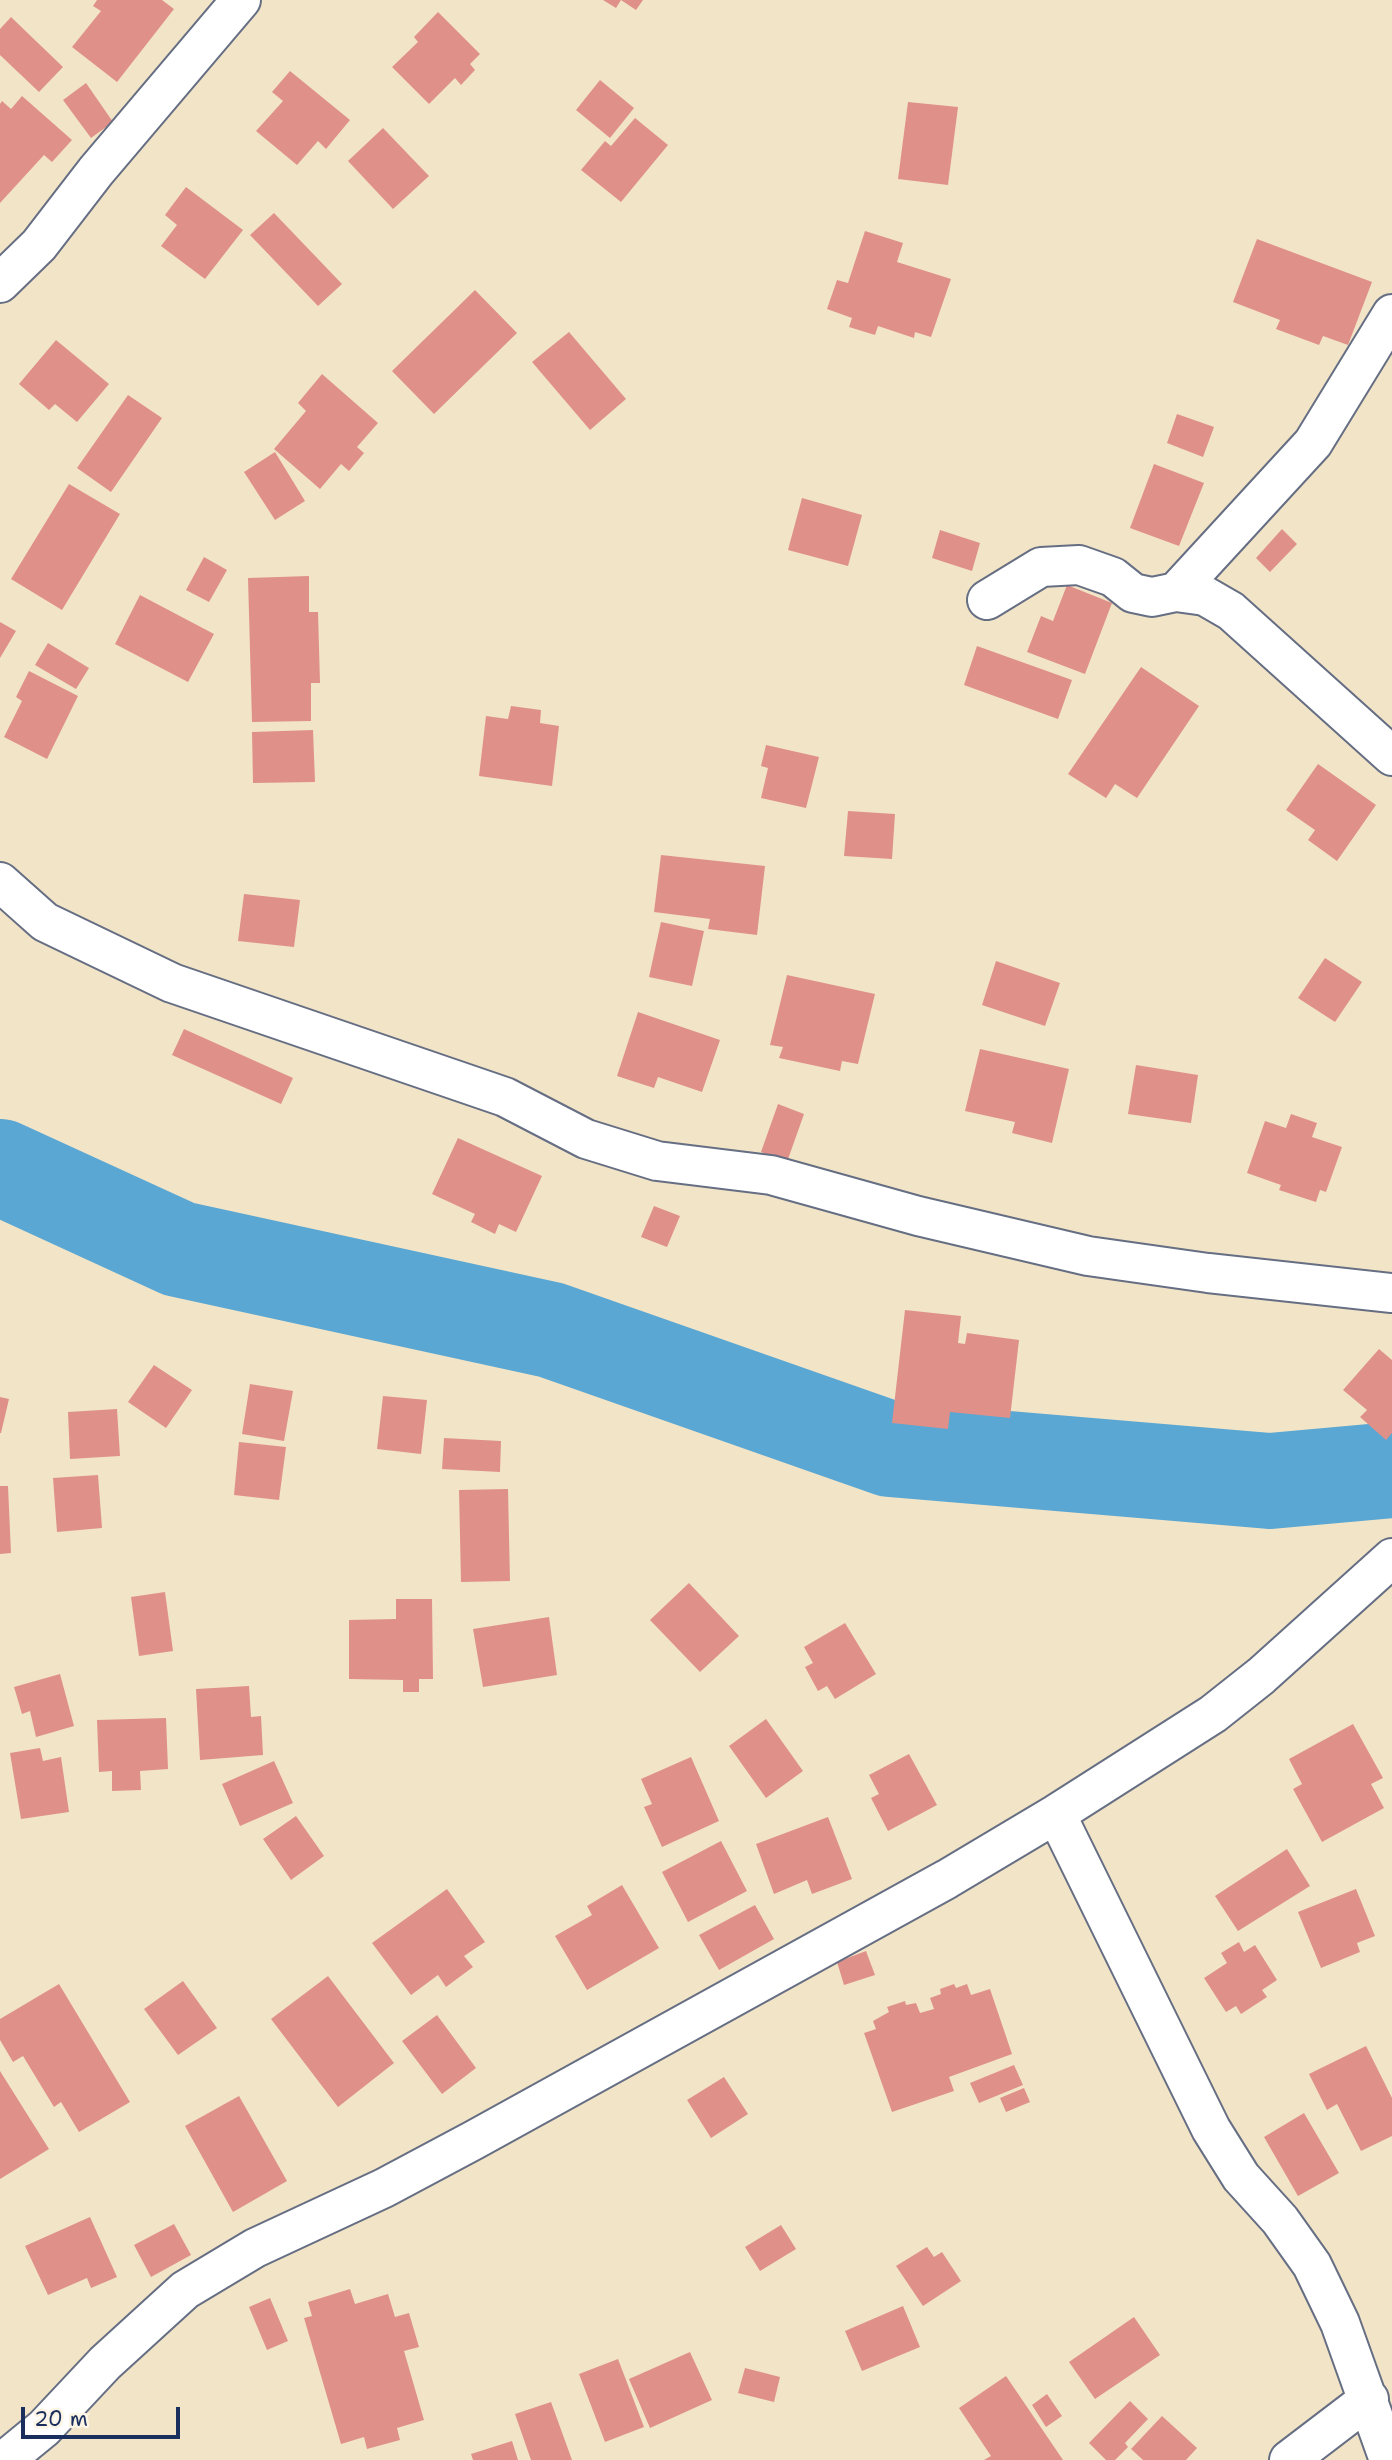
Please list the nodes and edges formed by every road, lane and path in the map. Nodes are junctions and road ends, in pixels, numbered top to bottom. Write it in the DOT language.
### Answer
graph roads {
  1 [pos="241,0"];
  2 [pos="0,283"];
  3 [pos="1392,314"];
  4 [pos="1176,592"];
  5 [pos="987,600"];
  6 [pos="1392,756"];
  7 [pos="0,882"];
  8 [pos="1392,1293"];
  9 [pos="1392,1558"];
  10 [pos="1056,1814"];
  11 [pos="1369,2399"];
  12 [pos="5,2460"];
  13 [pos="1289,2460"];
  14 [pos="1389,2460"];
  1 -- 2 [label="street"];
  3 -- 4 [label="street"];
  4 -- 5 [label="street"];
  4 -- 6 [label="street"];
  7 -- 8 [label="street"];
  9 -- 10 [label="street"];
  10 -- 11 [label="street"];
  10 -- 12 [label="street"];
  11 -- 13 [label="street"];
  11 -- 14 [label="street"];
}
